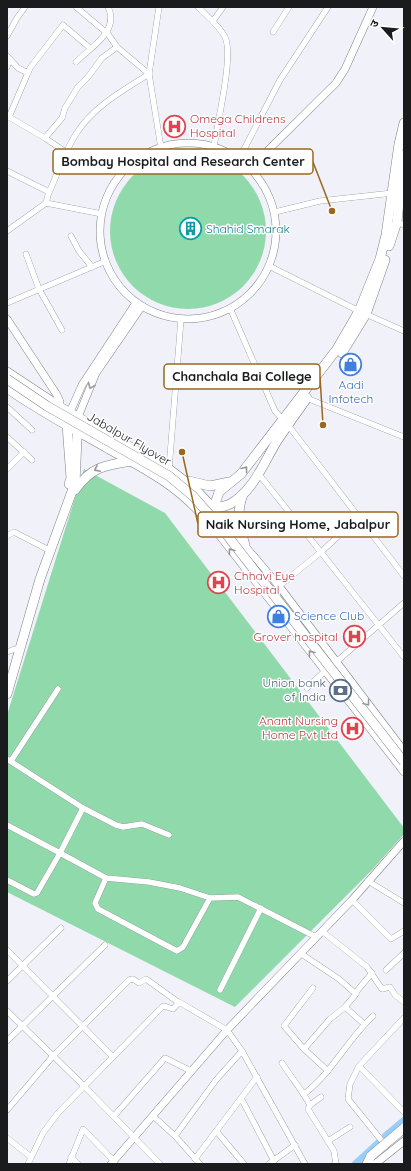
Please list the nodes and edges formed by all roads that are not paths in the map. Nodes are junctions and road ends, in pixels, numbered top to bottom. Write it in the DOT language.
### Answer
graph roads {
  1 [pos="25,7"];
  2 [pos="76,7"];
  3 [pos="108,7"];
  4 [pos="159,7"];
  5 [pos="198,7"];
  6 [pos="223,7"];
  7 [pos="289,7"];
  8 [pos="328,7"];
  9 [pos="373,7"];
  10 [pos="213,21"];
  11 [pos="273,32"];
  12 [pos="108,34"];
  13 [pos="7,36"];
  14 [pos="117,47"];
  15 [pos="90,48"];
  16 [pos="9,57"];
  17 [pos="76,62"];
  18 [pos="7,67"];
  19 [pos="28,72"];
  20 [pos="149,74"];
  21 [pos="404,123"];
  22 [pos="45,138"];
  23 [pos="401,144"];
  24 [pos="214,147"];
  25 [pos="161,148"];
  26 [pos="67,153"];
  27 [pos="404,155"];
  28 [pos="239,159"];
  29 [pos="250,168"];
  30 [pos="7,171"];
  31 [pos="49,192"];
  32 [pos="396,193"];
  33 [pos="46,203"];
  34 [pos="275,212"];
  35 [pos="102,214"];
  36 [pos="400,224"];
  37 [pos="7,231"];
  38 [pos="71,236"];
  39 [pos="26,254"];
  40 [pos="106,261"];
  41 [pos="269,266"];
  42 [pos="92,267"];
  43 [pos="39,289"];
  44 [pos="7,303"];
  45 [pos="139,304"];
  46 [pos="230,308"];
  47 [pos="362,313"];
  48 [pos="7,319"];
  49 [pos="182,319"];
  50 [pos="62,330"];
  51 [pos="404,331"];
  52 [pos="7,372"];
  53 [pos="7,379"];
  54 [pos="7,388"];
  55 [pos="304,397"];
  56 [pos="7,407"];
  57 [pos="60,407"];
  58 [pos="74,415"];
  59 [pos="54,419"];
  60 [pos="286,423"];
  61 [pos="67,425"];
  62 [pos="32,430"];
  63 [pos="77,431"];
  64 [pos="7,437"];
  65 [pos="404,437"];
  66 [pos="24,452"];
  67 [pos="32,460"];
  68 [pos="132,461"];
  69 [pos="7,469"];
  70 [pos="170,469"];
  71 [pos="258,473"];
  72 [pos="184,479"];
  73 [pos="229,482"];
  74 [pos="243,493"];
  75 [pos="72,494"];
  76 [pos="197,508"];
  77 [pos="213,508"];
  78 [pos="358,518"];
  79 [pos="209,522"];
  80 [pos="7,536"];
  81 [pos="245,545"];
  82 [pos="46,549"];
  83 [pos="321,552"];
  84 [pos="404,576"];
  85 [pos="279,586"];
  86 [pos="404,603"];
  87 [pos="379,625"];
  88 [pos="11,650"];
  89 [pos="404,657"];
  90 [pos="336,662"];
  91 [pos="325,671"];
  92 [pos="7,676"];
  93 [pos="307,688"];
  94 [pos="58,689"];
  95 [pos="7,694"];
  96 [pos="404,751"];
  97 [pos="9,760"];
  98 [pos="404,762"];
  99 [pos="404,772"];
  100 [pos="83,808"];
  101 [pos="7,825"];
  102 [pos="169,835"];
  103 [pos="404,841"];
  104 [pos="60,853"];
  105 [pos="106,878"];
  106 [pos="7,880"];
  107 [pos="368,881"];
  108 [pos="210,898"];
  109 [pos="352,900"];
  110 [pos="404,903"];
  111 [pos="261,908"];
  112 [pos="60,928"];
  113 [pos="322,931"];
  114 [pos="404,931"];
  115 [pos="316,937"];
  116 [pos="105,945"];
  117 [pos="7,950"];
  118 [pos="300,953"];
  119 [pos="404,953"];
  120 [pos="22,966"];
  121 [pos="386,970"];
  122 [pos="372,973"];
  123 [pos="7,981"];
  124 [pos="313,988"];
  125 [pos="220,990"];
  126 [pos="356,992"];
  127 [pos="52,995"];
  128 [pos="178,1002"];
  129 [pos="404,1002"];
  130 [pos="345,1007"];
  131 [pos="7,1011"];
  132 [pos="373,1016"];
  133 [pos="404,1018"];
  134 [pos="364,1024"];
  135 [pos="22,1026"];
  136 [pos="83,1027"];
  137 [pos="228,1030"];
  138 [pos="7,1041"];
  139 [pos="304,1049"];
  140 [pos="242,1051"];
  141 [pos="53,1056"];
  142 [pos="113,1057"];
  143 [pos="282,1063"];
  144 [pos="359,1066"];
  145 [pos="191,1071"];
  146 [pos="328,1071"];
  147 [pos="257,1077"];
  148 [pos="85,1087"];
  149 [pos="304,1094"];
  150 [pos="322,1097"];
  151 [pos="241,1098"];
  152 [pos="310,1105"];
  153 [pos="7,1110"];
  154 [pos="404,1112"];
  155 [pos="114,1116"];
  156 [pos="153,1116"];
  157 [pos="350,1127"];
  158 [pos="404,1128"];
  159 [pos="217,1132"];
  160 [pos="133,1136"];
  161 [pos="175,1136"];
  162 [pos="8,1141"];
  163 [pos="328,1141"];
  164 [pos="404,1141"];
  165 [pos="295,1145"];
  166 [pos="404,1146"];
  167 [pos="391,1152"];
  168 [pos="31,1157"];
  169 [pos="71,1157"];
  170 [pos="195,1159"];
  171 [pos="371,1161"];
  172 [pos="112,1162"];
  173 [pos="272,1162"];
  174 [pos="28,1164"];
  175 [pos="69,1164"];
  176 [pos="78,1164"];
  177 [pos="159,1164"];
  178 [pos="200,1164"];
  179 [pos="244,1164"];
  180 [pos="305,1164"];
  181 [pos="336,1164"];
  182 [pos="382,1164"];
  1 -- 13 [label="street"];
  2 -- 12 [label="street"];
  3 -- 12 [label="street"];
  4 -- 20 [label="street"];
  5 -- 10 [label="street"];
  6 -- 10 [label="street"];
  7 -- 11 [label="street"];
  8 -- 28 [label="street"];
  9 -- 29 [label="street"];
  10 -- 24 [label="street"];
  12 -- 14 [label="street"];
  12 -- 15 [label="street"];
  14 -- 20 [label="street"];
  14 -- 22 [label="street"];
  15 -- 17 [label="street"];
  15 -- 19 [label="street"];
  16 -- 18 [label="street"];
  16 -- 19 [label="street"];
  19 -- 22 [label="street"];
  20 -- 25 [label="street"];
  20 -- 26 [label="street"];
  21 -- 23 [label="main road"];
  22 -- 26 [label="street"];
  23 -- 32 [label="main road"];
  24 -- 25 [label="street"];
  24 -- 28 [label="street"];
  25 -- 35 [label="street"];
  26 -- 31 [label="street"];
  27 -- 32 [label="main road"];
  28 -- 29 [label="street"];
  29 -- 34 [label="street"];
  30 -- 31 [label="street"];
  31 -- 33 [label="street"];
  32 -- 34 [label="street"];
  32 -- 36 [label="main road"];
  32 -- 47 [label="main road"];
  33 -- 35 [label="street"];
  33 -- 37 [label="street"];
  34 -- 41 [label="street"];
  35 -- 40 [label="street"];
  36 -- 47 [label="main road"];
  38 -- 42 [label="street"];
  39 -- 43 [label="street"];
  40 -- 42 [label="street"];
  40 -- 45 [label="street"];
  41 -- 46 [label="street"];
  41 -- 47 [label="street"];
  42 -- 43 [label="street"];
  43 -- 44 [label="street"];
  43 -- 50 [label="street"];
  45 -- 49 [label="street"];
  45 -- 58 [label="street"];
  46 -- 49 [label="street"];
  46 -- 60 [label="street"];
  47 -- 51 [label="street"];
  47 -- 55 [label="main road"];
  48 -- 57 [label="street"];
  49 -- 70 [label="street"];
  52 -- 57 [label="main road"];
  53 -- 98 [label="main road, Jabalpur Flyover, bridge"];
  54 -- 59 [label="main road"];
  55 -- 60 [label="main road"];
  55 -- 65 [label="street"];
  56 -- 62 [label="street"];
  57 -- 58 [label="main road"];
  57 -- 59 [label="street"];
  58 -- 61 [label="main road"];
  58 -- 63 [label="main road"];
  58 -- 70 [label="main road"];
  59 -- 61 [label="main road"];
  60 -- 71 [label="main road"];
  73 -- 60 [label="main road, one-way"];
  60 -- 78 [label="street"];
  61 -- 63 [label="main road"];
  61 -- 82 [label="main road"];
  63 -- 68 [label="main road"];
  63 -- 75 [label="main road"];
  64 -- 66 [label="street"];
  66 -- 67 [label="street"];
  66 -- 69 [label="street"];
  68 -- 75 [label="main road, one-way"];
  68 -- 76 [label="main road"];
  70 -- 72 [label="main road"];
  71 -- 74 [label="main road"];
  71 -- 83 [label="street"];
  72 -- 73 [label="main road"];
  72 -- 77 [label="main road"];
  73 -- 77 [label="main road"];
  74 -- 77 [label="main road"];
  74 -- 81 [label="main road"];
  75 -- 95 [label="main road"];
  76 -- 77 [label="main road"];
  76 -- 79 [label="main road"];
  77 -- 79 [label="main road"];
  77 -- 81 [label="street"];
  78 -- 83 [label="street"];
  78 -- 84 [label="street"];
  91 -- 79 [label="street, one-way"];
  80 -- 82 [label="street"];
  81 -- 85 [label="street"];
  82 -- 88 [label="main road"];
  83 -- 85 [label="street"];
  83 -- 87 [label="street"];
  85 -- 90 [label="street"];
  86 -- 87 [label="street"];
  87 -- 89 [label="street"];
  87 -- 90 [label="street"];
  88 -- 92 [label="main road"];
  90 -- 91 [label="street"];
  90 -- 96 [label="street, one-way"];
  91 -- 93 [label="street"];
  91 -- 99 [label="street"];
  94 -- 97 [label="street"];
  97 -- 100 [label="street"];
  100 -- 102 [label="street"];
  100 -- 104 [label="street"];
  101 -- 104 [label="street"];
  103 -- 107 [label="street"];
  104 -- 105 [label="street"];
  104 -- 106 [label="street"];
  105 -- 108 [label="street"];
  105 -- 108 [label="street"];
  107 -- 109 [label="street"];
  107 -- 110 [label="street"];
  108 -- 111 [label="street"];
  109 -- 113 [label="street"];
  109 -- 114 [label="street"];
  111 -- 115 [label="street"];
  111 -- 125 [label="street"];
  112 -- 120 [label="street"];
  113 -- 115 [label="street"];
  113 -- 122 [label="street"];
  115 -- 118 [label="street"];
  116 -- 127 [label="street"];
  117 -- 120 [label="street"];
  118 -- 126 [label="street"];
  118 -- 137 [label="street"];
  119 -- 121 [label="street"];
  120 -- 123 [label="street"];
  120 -- 127 [label="street"];
  122 -- 126 [label="street"];
  122 -- 129 [label="street"];
  124 -- 139 [label="street"];
  126 -- 130 [label="street"];
  127 -- 135 [label="street"];
  127 -- 136 [label="street"];
  128 -- 136 [label="street"];
  128 -- 137 [label="street"];
  128 -- 142 [label="street"];
  130 -- 134 [label="street"];
  130 -- 139 [label="street"];
  131 -- 135 [label="street"];
  132 -- 134 [label="street"];
  133 -- 144 [label="street"];
  134 -- 146 [label="street"];
  135 -- 138 [label="street"];
  135 -- 141 [label="street"];
  136 -- 141 [label="street"];
  136 -- 142 [label="street"];
  137 -- 140 [label="street"];
  137 -- 145 [label="street"];
  139 -- 146 [label="street"];
  140 -- 147 [label="street"];
  140 -- 161 [label="street"];
  141 -- 148 [label="street"];
  141 -- 153 [label="street"];
  142 -- 148 [label="street"];
  143 -- 149 [label="street"];
  144 -- 154 [label="street"];
  144 -- 167 [label="street"];
  145 -- 155 [label="street"];
  145 -- 156 [label="street"];
  146 -- 149 [label="street"];
  147 -- 151 [label="street"];
  147 -- 165 [label="street"];
  148 -- 155 [label="street"];
  148 -- 168 [label="street"];
  149 -- 152 [label="street"];
  150 -- 152 [label="street"];
  151 -- 159 [label="street"];
  151 -- 173 [label="street"];
  152 -- 163 [label="street"];
  155 -- 160 [label="street"];
  156 -- 160 [label="street"];
  156 -- 161 [label="street"];
  157 -- 163 [label="street"];
  158 -- 171 [label="main road, bridge"];
  159 -- 170 [label="street"];
  159 -- 179 [label="street"];
  160 -- 172 [label="street"];
  160 -- 177 [label="street"];
  161 -- 170 [label="street"];
  162 -- 168 [label="street"];
  163 -- 181 [label="street"];
  164 -- 167 [label="street"];
  165 -- 173 [label="street"];
  165 -- 180 [label="street"];
  166 -- 182 [label="street"];
  167 -- 171 [label="street"];
  168 -- 174 [label="street"];
  169 -- 172 [label="street"];
  169 -- 175 [label="street"];
  169 -- 176 [label="street"];
  170 -- 178 [label="street"];
}
